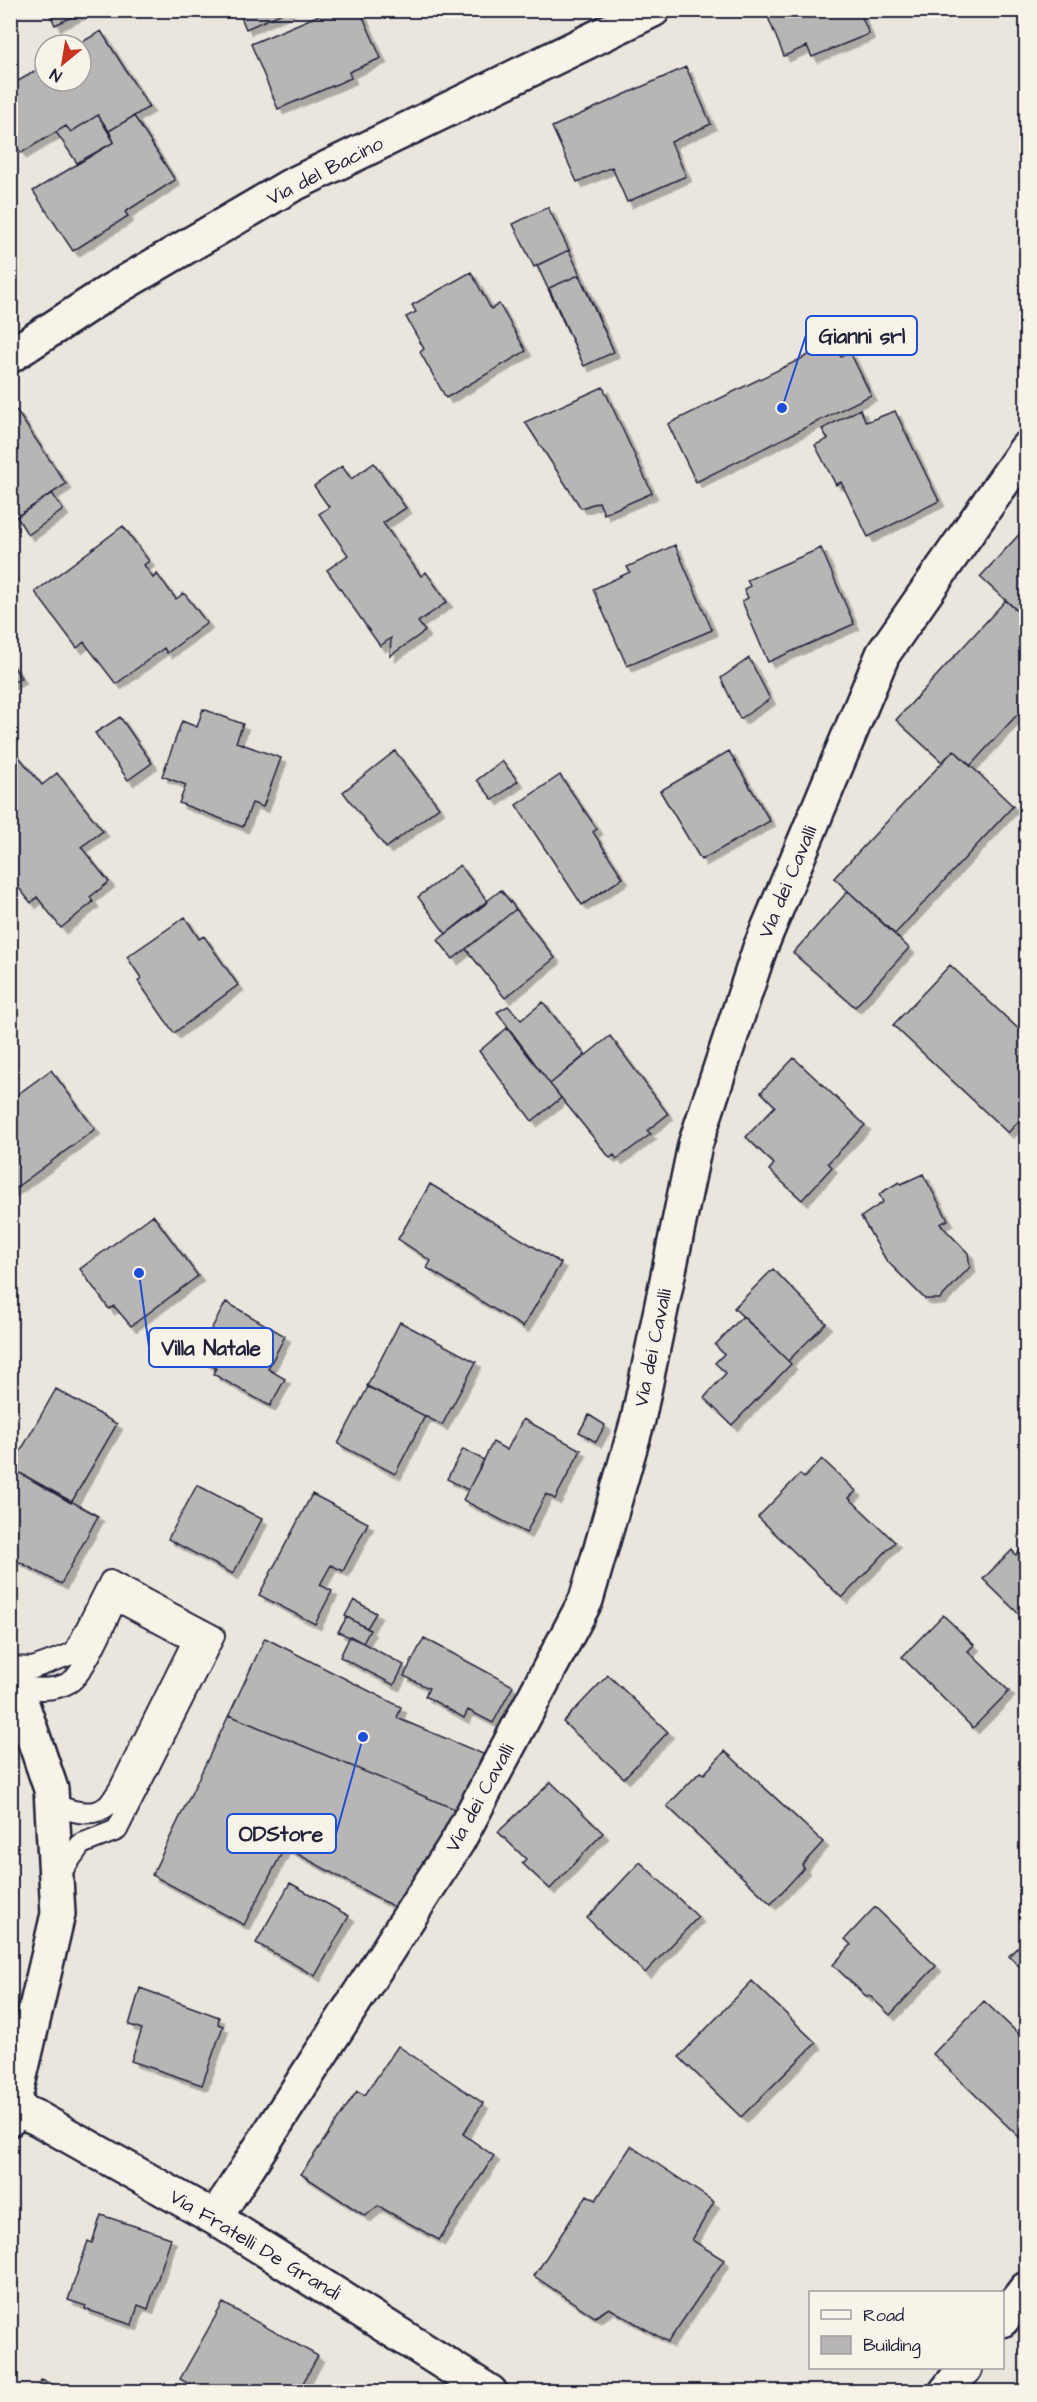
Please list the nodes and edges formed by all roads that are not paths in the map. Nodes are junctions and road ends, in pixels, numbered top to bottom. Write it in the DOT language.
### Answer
graph roads {
  1 [pos="653,10"];
  2 [pos="10,356"];
  3 [pos="1026,449"];
  4 [pos="10,1667"];
  5 [pos="10,1685"];
  6 [pos="52,1800"];
  7 [pos="56,1880"];
  8 [pos="12,2114"];
  9 [pos="215,2218"];
  10 [pos="1026,2289"];
  11 [pos="1004,2317"];
  12 [pos="963,2369"];
  13 [pos="490,2391"];
  14 [pos="946,2391"];
  1 -- 2 [label="street, Via del Bacino"];
  3 -- 9 [label="street, Via dei Cavalli"];
  4 -- 7 [label="lane"];
  5 -- 6 [label="street"];
  5 -- 6 [label="lane"];
  6 -- 7 [label="street"];
  7 -- 8 [label="street"];
  8 -- 9 [label="street, Via Fratelli De Grandi"];
  9 -- 13 [label="street, Via Fratelli De Grandi"];
  10 -- 11 [label="street"];
  12 -- 14 [label="street"];
}
